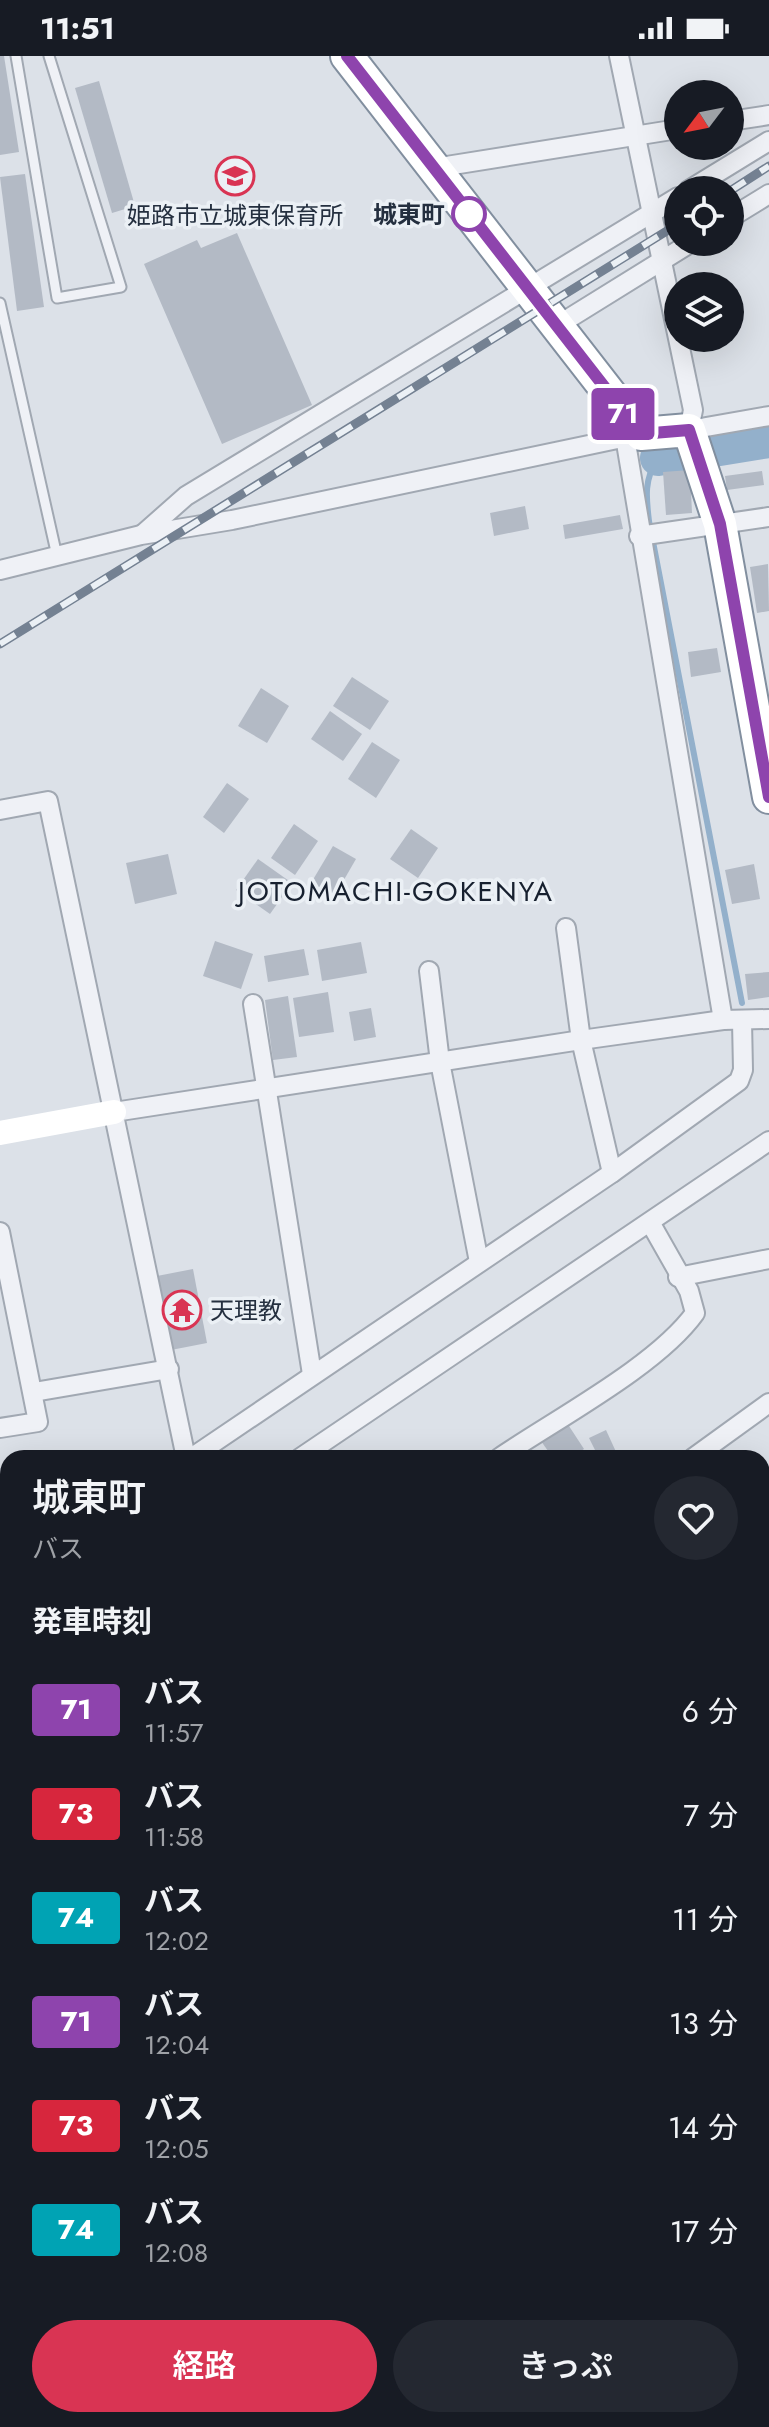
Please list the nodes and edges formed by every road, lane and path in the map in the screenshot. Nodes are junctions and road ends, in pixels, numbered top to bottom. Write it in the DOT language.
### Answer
graph roads {
  1 [pos="16,56"];
  2 [pos="49,56"];
  3 [pos="347,56"];
  4 [pos="619,56"];
  5 [pos="769,115"];
  6 [pos="744,119"];
  7 [pos="664,131"];
  8 [pos="634,135"];
  9 [pos="769,141"];
  10 [pos="434,168"];
  11 [pos="712,176"];
  12 [pos="769,194"];
  13 [pos="664,205"];
  14 [pos="744,209"];
  15 [pos="651,213"];
  16 [pos="669,256"];
  17 [pos="661,261"];
  18 [pos="525,287"];
  19 [pos="0,303"];
  20 [pos="555,327"];
  21 [pos="769,416"];
  22 [pos="633,436"];
  23 [pos="691,438"];
  24 [pos="769,517"];
  25 [pos="720,524"];
  26 [pos="141,535"];
  27 [pos="639,536"];
  28 [pos="57,556"];
  29 [pos="2,574"];
  30 [pos="768,785"];
  31 [pos="0,810"];
  32 [pos="566,928"];
  33 [pos="429,971"];
  34 [pos="253,1004"];
  35 [pos="769,1019"];
  36 [pos="723,1020"];
  37 [pos="742,1021"];
  38 [pos="581,1040"];
  39 [pos="440,1062"];
  40 [pos="267,1088"];
  41 [pos="114,1112"];
  42 [pos="0,1133"];
  43 [pos="769,1141"];
  44 [pos="612,1173"];
  45 [pos="651,1224"];
  46 [pos="0,1232"];
  47 [pos="769,1259"];
  48 [pos="479,1262"];
  49 [pos="678,1277"];
  50 [pos="169,1369"];
  51 [pos="312,1374"];
  52 [pos="34,1392"];
  53 [pos="769,1403"];
  54 [pos="0,1428"];
  55 [pos="186,1450"];
  56 [pos="200,1450"];
  57 [pos="312,1450"];
  58 [pos="511,1450"];
  59 [pos="704,1450"];
  1 -- 2 [label="lane"];
  3 -- 10 [label="highway"];
  4 -- 8 [label="street"];
  5 -- 6 [label="street"];
  7 -- 8 [label="street"];
  8 -- 10 [label="street"];
  8 -- 15 [label="street"];
  9 -- 11 [label="street"];
  10 -- 18 [label="highway"];
  12 -- 14 [label="street"];
  13 -- 15 [label="street"];
  15 -- 17 [label="street"];
  15 -- 18 [label="street"];
  16 -- 17 [label="street"];
  17 -- 20 [label="street"];
  17 -- 23 [label="street"];
  18 -- 20 [label="highway"];
  18 -- 26 [label="street"];
  19 -- 28 [label="lane"];
  20 -- 22 [label="highway"];
  21 -- 23 [label="street"];
  22 -- 23 [label="highway"];
  22 -- 26 [label="street"];
  22 -- 27 [label="street"];
  23 -- 25 [label="highway"];
  24 -- 25 [label="street"];
  25 -- 27 [label="street"];
  25 -- 30 [label="highway"];
  26 -- 28 [label="street"];
  27 -- 36 [label="street"];
  28 -- 29 [label="street"];
  31 -- 41 [label="street"];
  32 -- 38 [label="street"];
  33 -- 39 [label="street"];
  34 -- 40 [label="street"];
  35 -- 37 [label="street"];
  36 -- 37 [label="street"];
  36 -- 38 [label="street"];
  37 -- 44 [label="street"];
  38 -- 39 [label="street"];
  38 -- 44 [label="street"];
  39 -- 40 [label="street"];
  39 -- 48 [label="street"];
  40 -- 41 [label="street"];
  40 -- 51 [label="street"];
  41 -- 42 [label="street"];
  41 -- 50 [label="street"];
  43 -- 45 [label="street"];
  44 -- 48 [label="street"];
  45 -- 49 [label="street"];
  45 -- 57 [label="street"];
  46 -- 52 [label="street"];
  47 -- 49 [label="street"];
  48 -- 51 [label="street"];
  49 -- 58 [label="street"];
  50 -- 52 [label="street"];
  50 -- 55 [label="street"];
  51 -- 56 [label="street"];
  52 -- 54 [label="street"];
  53 -- 59 [label="street"];
}
